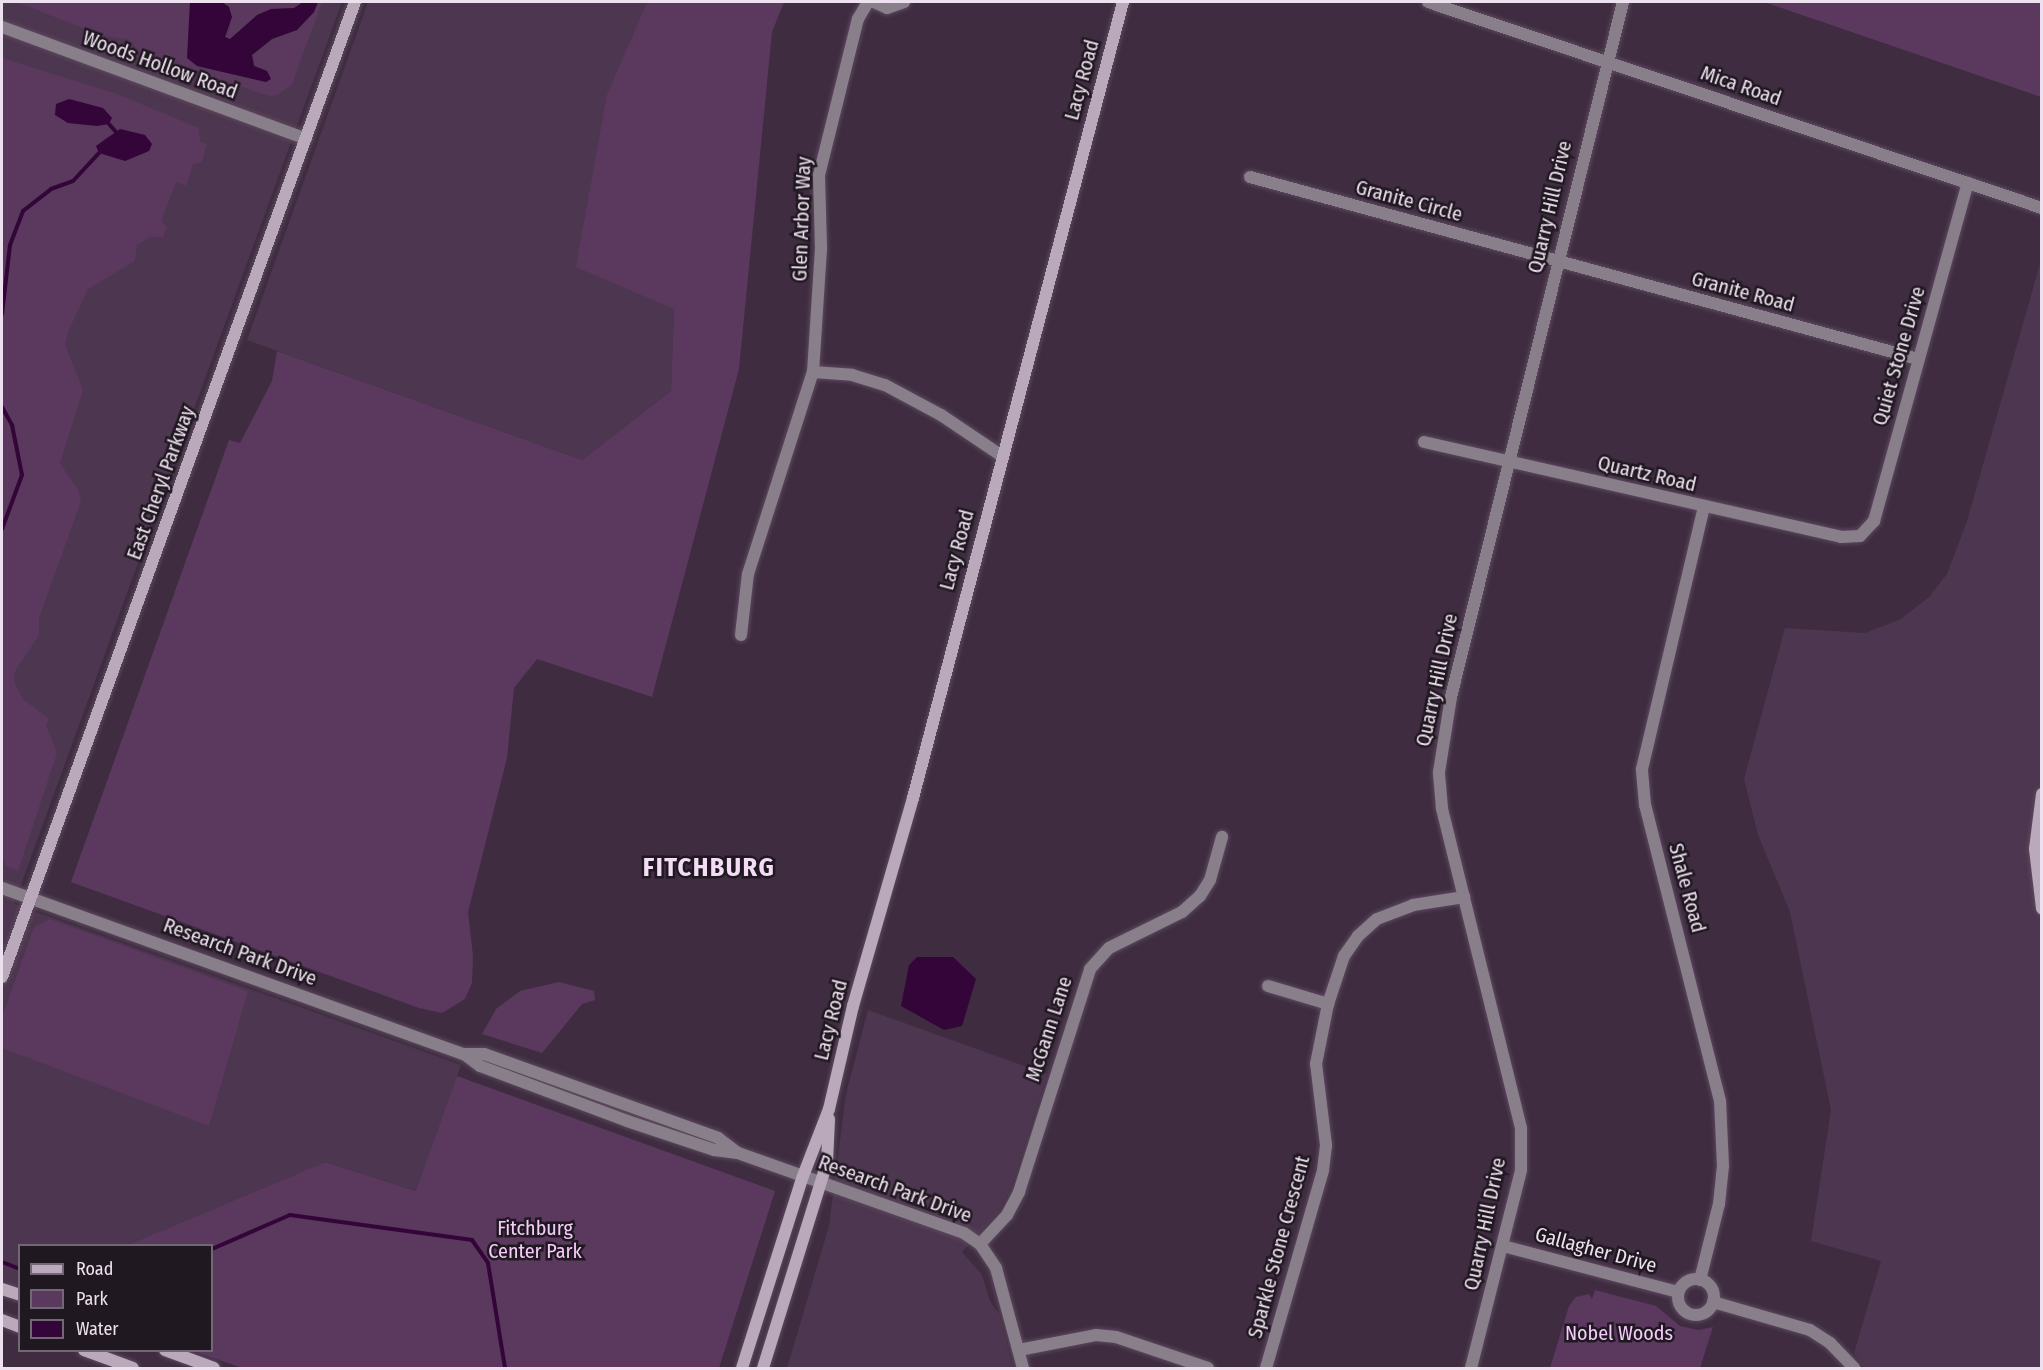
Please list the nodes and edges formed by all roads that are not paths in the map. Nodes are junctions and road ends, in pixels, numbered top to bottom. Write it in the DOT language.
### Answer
graph roads {
  1 [pos="355,2"];
  2 [pos="868,2"];
  3 [pos="874,2"];
  4 [pos="904,2"];
  5 [pos="1123,2"];
  6 [pos="1428,2"];
  7 [pos="1623,2"];
  8 [pos="2,27"];
  9 [pos="1605,61"];
  10 [pos="306,139"];
  11 [pos="1250,177"];
  12 [pos="1968,183"];
  13 [pos="2042,208"];
  14 [pos="1557,262"];
  15 [pos="1918,360"];
  16 [pos="813,372"];
  17 [pos="1424,442"];
  18 [pos="1002,456"];
  19 [pos="1509,461"];
  20 [pos="1704,507"];
  21 [pos="1860,536"];
  22 [pos="741,635"];
  23 [pos="2042,794"];
  24 [pos="1222,837"];
  25 [pos="2,888"];
  26 [pos="1464,897"];
  27 [pos="30,899"];
  28 [pos="2042,909"];
  29 [pos="2,977"];
  30 [pos="1268,986"];
  31 [pos="1328,1004"];
  32 [pos="830,1109"];
  33 [pos="803,1176"];
  34 [pos="821,1182"];
  35 [pos="980,1244"];
  36 [pos="1503,1246"];
  37 [pos="1700,1280"];
  38 [pos="2,1289"];
  39 [pos="1678,1292"];
  40 [pos="18,1294"];
  41 [pos="1713,1302"];
  42 [pos="2,1320"];
  43 [pos="18,1326"];
  44 [pos="1019,1350"];
  45 [pos="89,1352"];
  46 [pos="170,1352"];
  47 [pos="133,1368"];
  48 [pos="214,1368"];
  49 [pos="742,1368"];
  50 [pos="763,1368"];
  51 [pos="1023,1368"];
  52 [pos="1208,1368"];
  53 [pos="1266,1368"];
  54 [pos="1471,1368"];
  55 [pos="1854,1368"];
  1 -- 10 [label="main road, East Cheryl Parkway"];
  2 -- 16 [label="street, Glen Arbor Way"];
  3 -- 4 [label="street"];
  5 -- 18 [label="main road, Lacy Road"];
  6 -- 9 [label="street, Mica Road"];
  7 -- 9 [label="street, Quarry Hill Drive"];
  8 -- 10 [label="street, Woods Hollow Road"];
  9 -- 12 [label="street, Mica Road"];
  9 -- 14 [label="street, Quarry Hill Drive"];
  10 -- 27 [label="main road, East Cheryl Parkway"];
  11 -- 14 [label="street, Granite Circle"];
  12 -- 13 [label="street, Mica Road"];
  12 -- 15 [label="street, Quiet Stone Drive"];
  14 -- 15 [label="street, Granite Road"];
  14 -- 19 [label="street, Quarry Hill Drive"];
  15 -- 21 [label="street, Quiet Stone Drive"];
  16 -- 18 [label="street"];
  16 -- 22 [label="street, Glen Arbor Way"];
  17 -- 19 [label="street, Quartz Road"];
  18 -- 32 [label="main road, Lacy Road"];
  19 -- 20 [label="street, Quartz Road"];
  19 -- 26 [label="street, Quarry Hill Drive"];
  20 -- 21 [label="street, Quartz Road"];
  20 -- 37 [label="street, Shale Road"];
  23 -- 28 [label="main road"];
  24 -- 35 [label="street, McGann Lane"];
  25 -- 27 [label="street, Research Park Drive"];
  26 -- 31 [label="street, Sparkle Stone Crescent"];
  26 -- 36 [label="street, Quarry Hill Drive"];
  27 -- 29 [label="main road, East Cheryl Parkway"];
  27 -- 33 [label="street, Research Park Drive"];
  30 -- 31 [label="street"];
  31 -- 53 [label="street, Sparkle Stone Crescent"];
  32 -- 33 [label="main road, Lacy Road"];
  32 -- 34 [label="main road, Lacy Road"];
  33 -- 34 [label="street, Research Park Drive"];
  33 -- 49 [label="main road, Lacy Road"];
  34 -- 35 [label="street, Research Park Drive"];
  34 -- 50 [label="main road, Lacy Road"];
  35 -- 44 [label="street, Research Park Drive"];
  36 -- 39 [label="street, Gallagher Drive"];
  36 -- 54 [label="street, Quarry Hill Drive"];
  37 -- 39 [label="street"];
  37 -- 41 [label="street"];
  38 -- 40 [label="main road"];
  39 -- 41 [label="street"];
  41 -- 55 [label="street"];
  42 -- 43 [label="main road"];
  44 -- 51 [label="street, Research Park Drive"];
  44 -- 52 [label="street"];
  45 -- 47 [label="main road"];
  46 -- 48 [label="main road"];
}
